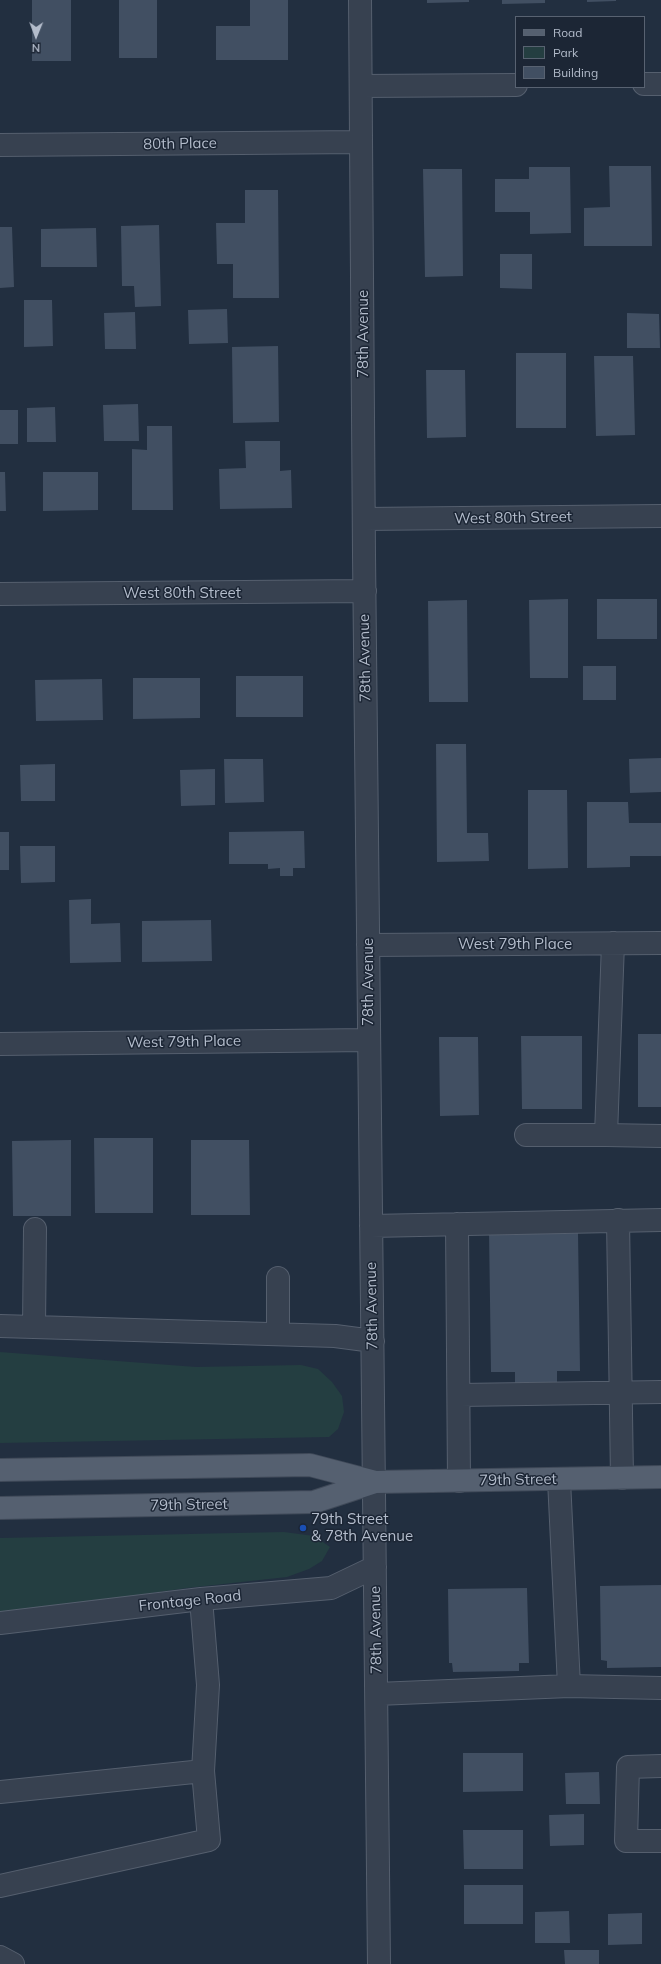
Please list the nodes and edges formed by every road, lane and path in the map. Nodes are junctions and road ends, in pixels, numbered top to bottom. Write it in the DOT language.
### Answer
graph roads {
  1 [pos="360,0"];
  2 [pos="645,84"];
  3 [pos="661,84"];
  4 [pos="515,85"];
  5 [pos="361,86"];
  6 [pos="361,142"];
  7 [pos="0,146"];
  8 [pos="661,516"];
  9 [pos="364,519"];
  10 [pos="365,591"];
  11 [pos="0,594"];
  12 [pos="613,943"];
  13 [pos="661,943"];
  14 [pos="368,945"];
  15 [pos="369,1040"];
  16 [pos="0,1044"];
  17 [pos="526,1135"];
  18 [pos="606,1135"];
  19 [pos="661,1136"];
  20 [pos="618,1220"];
  21 [pos="661,1220"];
  22 [pos="457,1224"];
  23 [pos="371,1226"];
  24 [pos="35,1229"];
  25 [pos="278,1278"];
  26 [pos="0,1326"];
  27 [pos="34,1327"];
  28 [pos="278,1334"];
  29 [pos="373,1341"];
  30 [pos="661,1392"];
  31 [pos="620,1393"];
  32 [pos="460,1395"];
  33 [pos="0,1470"];
  34 [pos="661,1477"];
  35 [pos="622,1478"];
  36 [pos="559,1480"];
  37 [pos="459,1481"];
  38 [pos="375,1482"];
  39 [pos="0,1508"];
  40 [pos="375,1567"];
  41 [pos="201,1599"];
  42 [pos="0,1623"];
  43 [pos="569,1686"];
  44 [pos="661,1688"];
  45 [pos="376,1694"];
  46 [pos="661,1766"];
  47 [pos="203,1771"];
  48 [pos="0,1792"];
  49 [pos="661,1841"];
  50 [pos="0,1886"];
  51 [pos="0,1957"];
  52 [pos="13,1964"];
  53 [pos="379,1964"];
  1 -- 5 [label="street, 78th Avenue"];
  2 -- 3 [label="street"];
  4 -- 5 [label="street"];
  5 -- 6 [label="street, 78th Avenue"];
  6 -- 7 [label="street, 80th Place"];
  6 -- 9 [label="street, 78th Avenue"];
  8 -- 9 [label="street, West 80th Street"];
  9 -- 10 [label="street, 78th Avenue"];
  10 -- 11 [label="street, West 80th Street"];
  10 -- 14 [label="street, 78th Avenue"];
  12 -- 13 [label="street, West 79th Place"];
  12 -- 14 [label="street, West 79th Place"];
  12 -- 18 [label="street"];
  14 -- 15 [label="street, 78th Avenue"];
  15 -- 16 [label="street, West 79th Place"];
  15 -- 23 [label="street, 78th Avenue"];
  17 -- 18 [label="street"];
  18 -- 19 [label="street"];
  20 -- 21 [label="street"];
  20 -- 22 [label="street"];
  20 -- 31 [label="street"];
  22 -- 23 [label="street"];
  22 -- 32 [label="street"];
  23 -- 29 [label="street, 78th Avenue"];
  24 -- 27 [label="street"];
  25 -- 28 [label="street"];
  26 -- 27 [label="street"];
  27 -- 28 [label="street"];
  28 -- 29 [label="street"];
  29 -- 38 [label="street, 78th Avenue"];
  30 -- 31 [label="street"];
  31 -- 32 [label="street"];
  31 -- 35 [label="street"];
  32 -- 37 [label="street"];
  33 -- 38 [label="main road, 79th Street"];
  34 -- 35 [label="main road, 79th Street"];
  35 -- 36 [label="main road, 79th Street"];
  36 -- 37 [label="main road, 79th Street"];
  36 -- 43 [label="street"];
  37 -- 38 [label="main road, 79th Street"];
  38 -- 39 [label="main road, 79th Street"];
  38 -- 40 [label="street, 78th Avenue"];
  40 -- 41 [label="street, Frontage Road"];
  40 -- 45 [label="street, 78th Avenue"];
  41 -- 42 [label="street, Frontage Road"];
  41 -- 47 [label="street"];
  43 -- 44 [label="street"];
  43 -- 45 [label="street"];
  45 -- 53 [label="street, 78th Avenue"];
  46 -- 49 [label="street"];
  47 -- 48 [label="street"];
  47 -- 50 [label="street"];
  51 -- 52 [label="street"];
}
